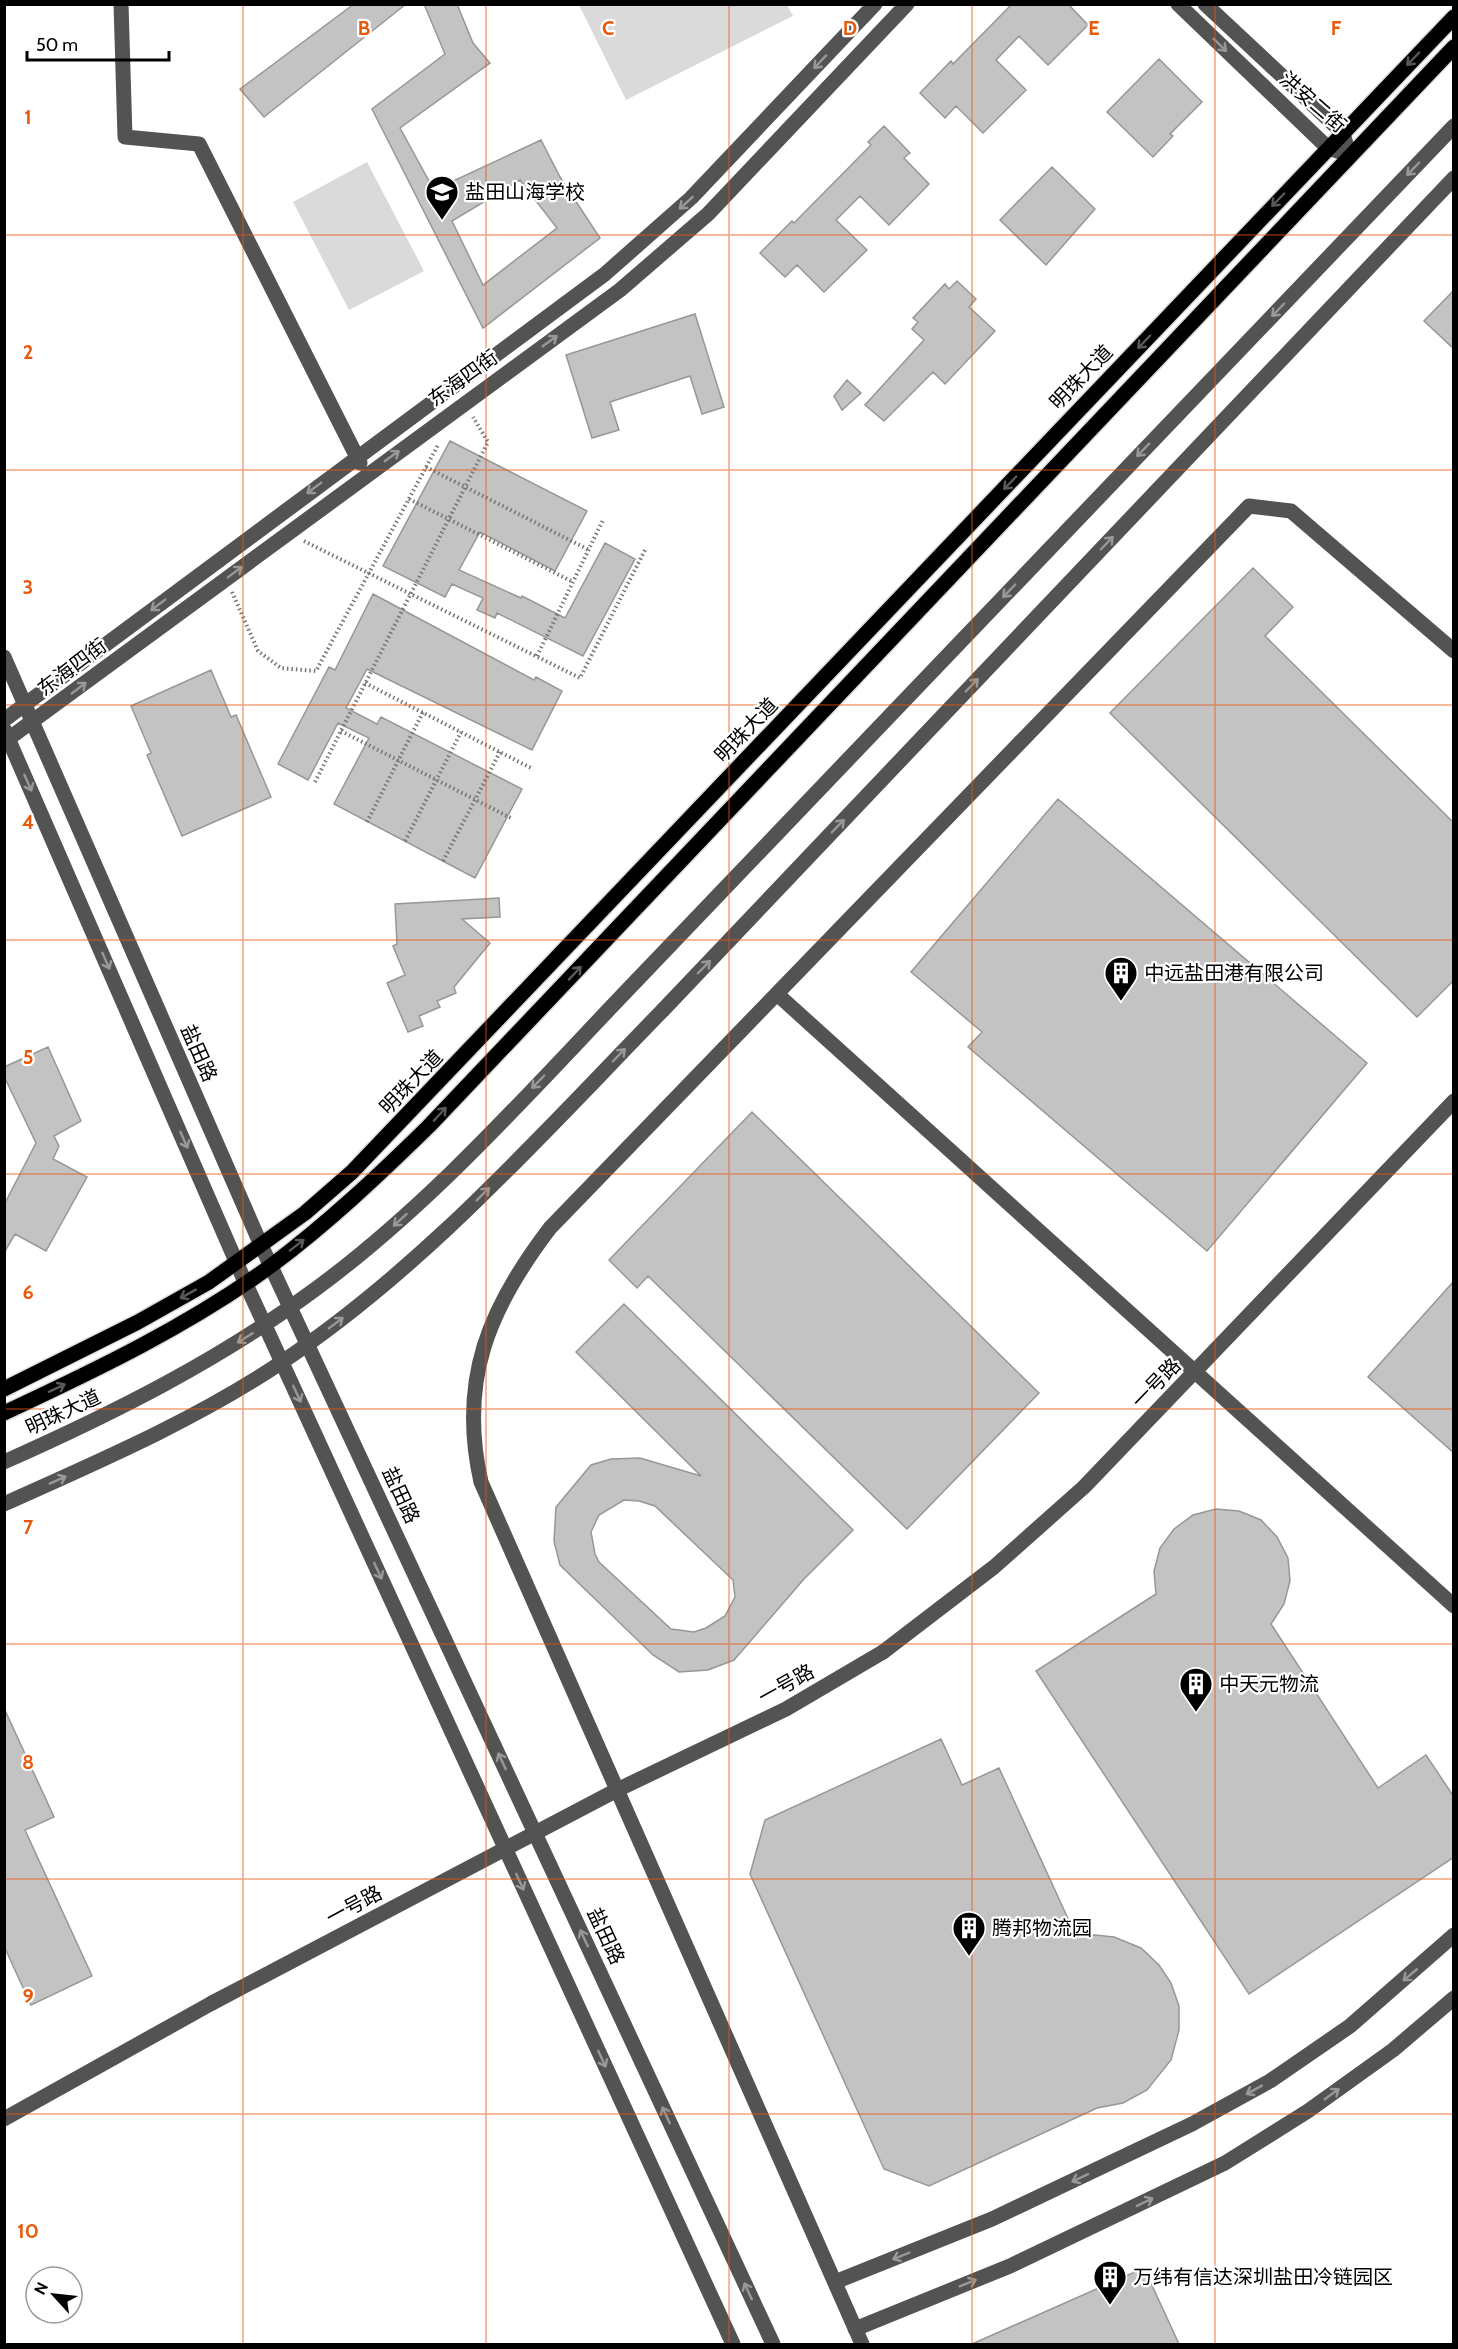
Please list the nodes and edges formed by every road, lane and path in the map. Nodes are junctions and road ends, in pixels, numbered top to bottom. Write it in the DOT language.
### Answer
graph roads {
  1 [pos="121,4"];
  2 [pos="875,4"];
  3 [pos="907,4"];
  4 [pos="1178,4"];
  5 [pos="1205,4"];
  6 [pos="1454,17"];
  7 [pos="1454,47"];
  8 [pos="1454,126"];
  9 [pos="1343,133"];
  10 [pos="1328,148"];
  11 [pos="1349,155"];
  12 [pos="1454,178"];
  13 [pos="462,420"];
  14 [pos="440,441"];
  15 [pos="356,456"];
  16 [pos="426,467"];
  17 [pos="366,475"];
  18 [pos="465,487"];
  19 [pos="409,499"];
  20 [pos="448,520"];
  21 [pos="603,520"];
  22 [pos="307,531"];
  23 [pos="589,550"];
  24 [pos="645,550"];
  25 [pos="369,573"];
  26 [pos="573,582"];
  27 [pos="231,588"];
  28 [pos="411,593"];
  29 [pos="1454,651"];
  30 [pos="537,656"];
  31 [pos="4,657"];
  32 [pos="365,683"];
  33 [pos="26,705"];
  34 [pos="423,712"];
  35 [pos="4,720"];
  36 [pos="32,723"];
  37 [pos="341,731"];
  38 [pos="461,732"];
  39 [pos="6,736"];
  40 [pos="500,752"];
  41 [pos="399,761"];
  42 [pos="531,768"];
  43 [pos="437,780"];
  44 [pos="315,782"];
  45 [pos="475,800"];
  46 [pos="511,818"];
  47 [pos="367,822"];
  48 [pos="405,841"];
  49 [pos="443,861"];
  50 [pos="777,994"];
  51 [pos="1454,1101"];
  52 [pos="261,1245"];
  53 [pos="238,1264"];
  54 [pos="271,1265"];
  55 [pos="245,1282"];
  56 [pos="1195,1372"];
  57 [pos="4,1389"];
  58 [pos="4,1413"];
  59 [pos="4,1462"];
  60 [pos="4,1504"];
  61 [pos="1454,1606"];
  62 [pos="617,1790"];
  63 [pos="1454,1935"];
  64 [pos="1454,1998"];
  65 [pos="4,2119"];
  66 [pos="835,2282"];
  67 [pos="855,2329"];
  68 [pos="733,2344"];
  69 [pos="773,2344"];
  70 [pos="862,2344"];
  1 -- 15 [label="street"];
  2 -- 15 [label="street, 东海四街, one-way"];
  17 -- 3 [label="street, 东海四街, one-way"];
  4 -- 10 [label="street, 洪安二街, one-way"];
  5 -- 9 [label="street, 洪安二街"];
  6 -- 9 [label="main road, 明珠大道, one-way"];
  7 -- 11 [label="main road, 明珠大道"];
  8 -- 59 [label="street, 明珠大道, one-way, bridge"];
  9 -- 10 [label="main road, 明珠大道"];
  9 -- 11 [label="street, 洪安二街"];
  10 -- 11 [label="street, 洪安二街"];
  10 -- 52 [label="main road, 明珠大道, one-way"];
  54 -- 11 [label="main road, 明珠大道, one-way"];
  60 -- 12 [label="street, one-way, bridge"];
  13 -- 18 [label="path"];
  14 -- 16 [label="path"];
  15 -- 17 [label="street"];
  15 -- 33 [label="street, 东海四街, one-way"];
  16 -- 18 [label="path"];
  16 -- 19 [label="path"];
  36 -- 17 [label="street, 东海四街, one-way"];
  18 -- 20 [label="path"];
  18 -- 23 [label="path"];
  19 -- 20 [label="path"];
  19 -- 25 [label="path"];
  20 -- 26 [label="path"];
  20 -- 28 [label="path"];
  21 -- 23 [label="path"];
  22 -- 25 [label="path"];
  23 -- 26 [label="path"];
  24 -- 30 [label="path"];
  25 -- 27 [label="path"];
  25 -- 28 [label="path"];
  26 -- 30 [label="path"];
  28 -- 30 [label="path"];
  28 -- 32 [label="path"];
  29 -- 50 [label="street"];
  31 -- 33 [label="street, 盐田路"];
  32 -- 34 [label="path"];
  32 -- 37 [label="path"];
  33 -- 35 [label="street, 东海四街"];
  33 -- 36 [label="street, 盐田路"];
  34 -- 38 [label="path"];
  34 -- 41 [label="path"];
  36 -- 39 [label="street, 东海四街"];
  36 -- 52 [label="street, 盐田路"];
  37 -- 41 [label="path"];
  37 -- 44 [label="path"];
  38 -- 40 [label="path"];
  38 -- 43 [label="path"];
  39 -- 53 [label="street, one-way"];
  40 -- 42 [label="path"];
  40 -- 45 [label="path"];
  41 -- 43 [label="path"];
  41 -- 47 [label="path"];
  43 -- 45 [label="path"];
  43 -- 48 [label="path"];
  45 -- 46 [label="path"];
  45 -- 49 [label="path"];
  50 -- 56 [label="street"];
  50 -- 62 [label="street"];
  51 -- 56 [label="street, 一号路"];
  52 -- 53 [label="main road, 明珠大道"];
  52 -- 54 [label="street, 盐田路"];
  53 -- 55 [label="street"];
  53 -- 57 [label="main road, 明珠大道, one-way"];
  54 -- 55 [label="main road, 明珠大道"];
  69 -- 54 [label="street, 盐田路, one-way"];
  58 -- 55 [label="main road, 明珠大道, one-way"];
  55 -- 68 [label="street, one-way"];
  56 -- 61 [label="street"];
  56 -- 62 [label="street, 一号路, bridge"];
  62 -- 65 [label="street, 一号路, bridge"];
  62 -- 66 [label="street"];
  63 -- 66 [label="street, one-way"];
  67 -- 64 [label="street, one-way"];
  66 -- 67 [label="street"];
  67 -- 70 [label="street"];
}
